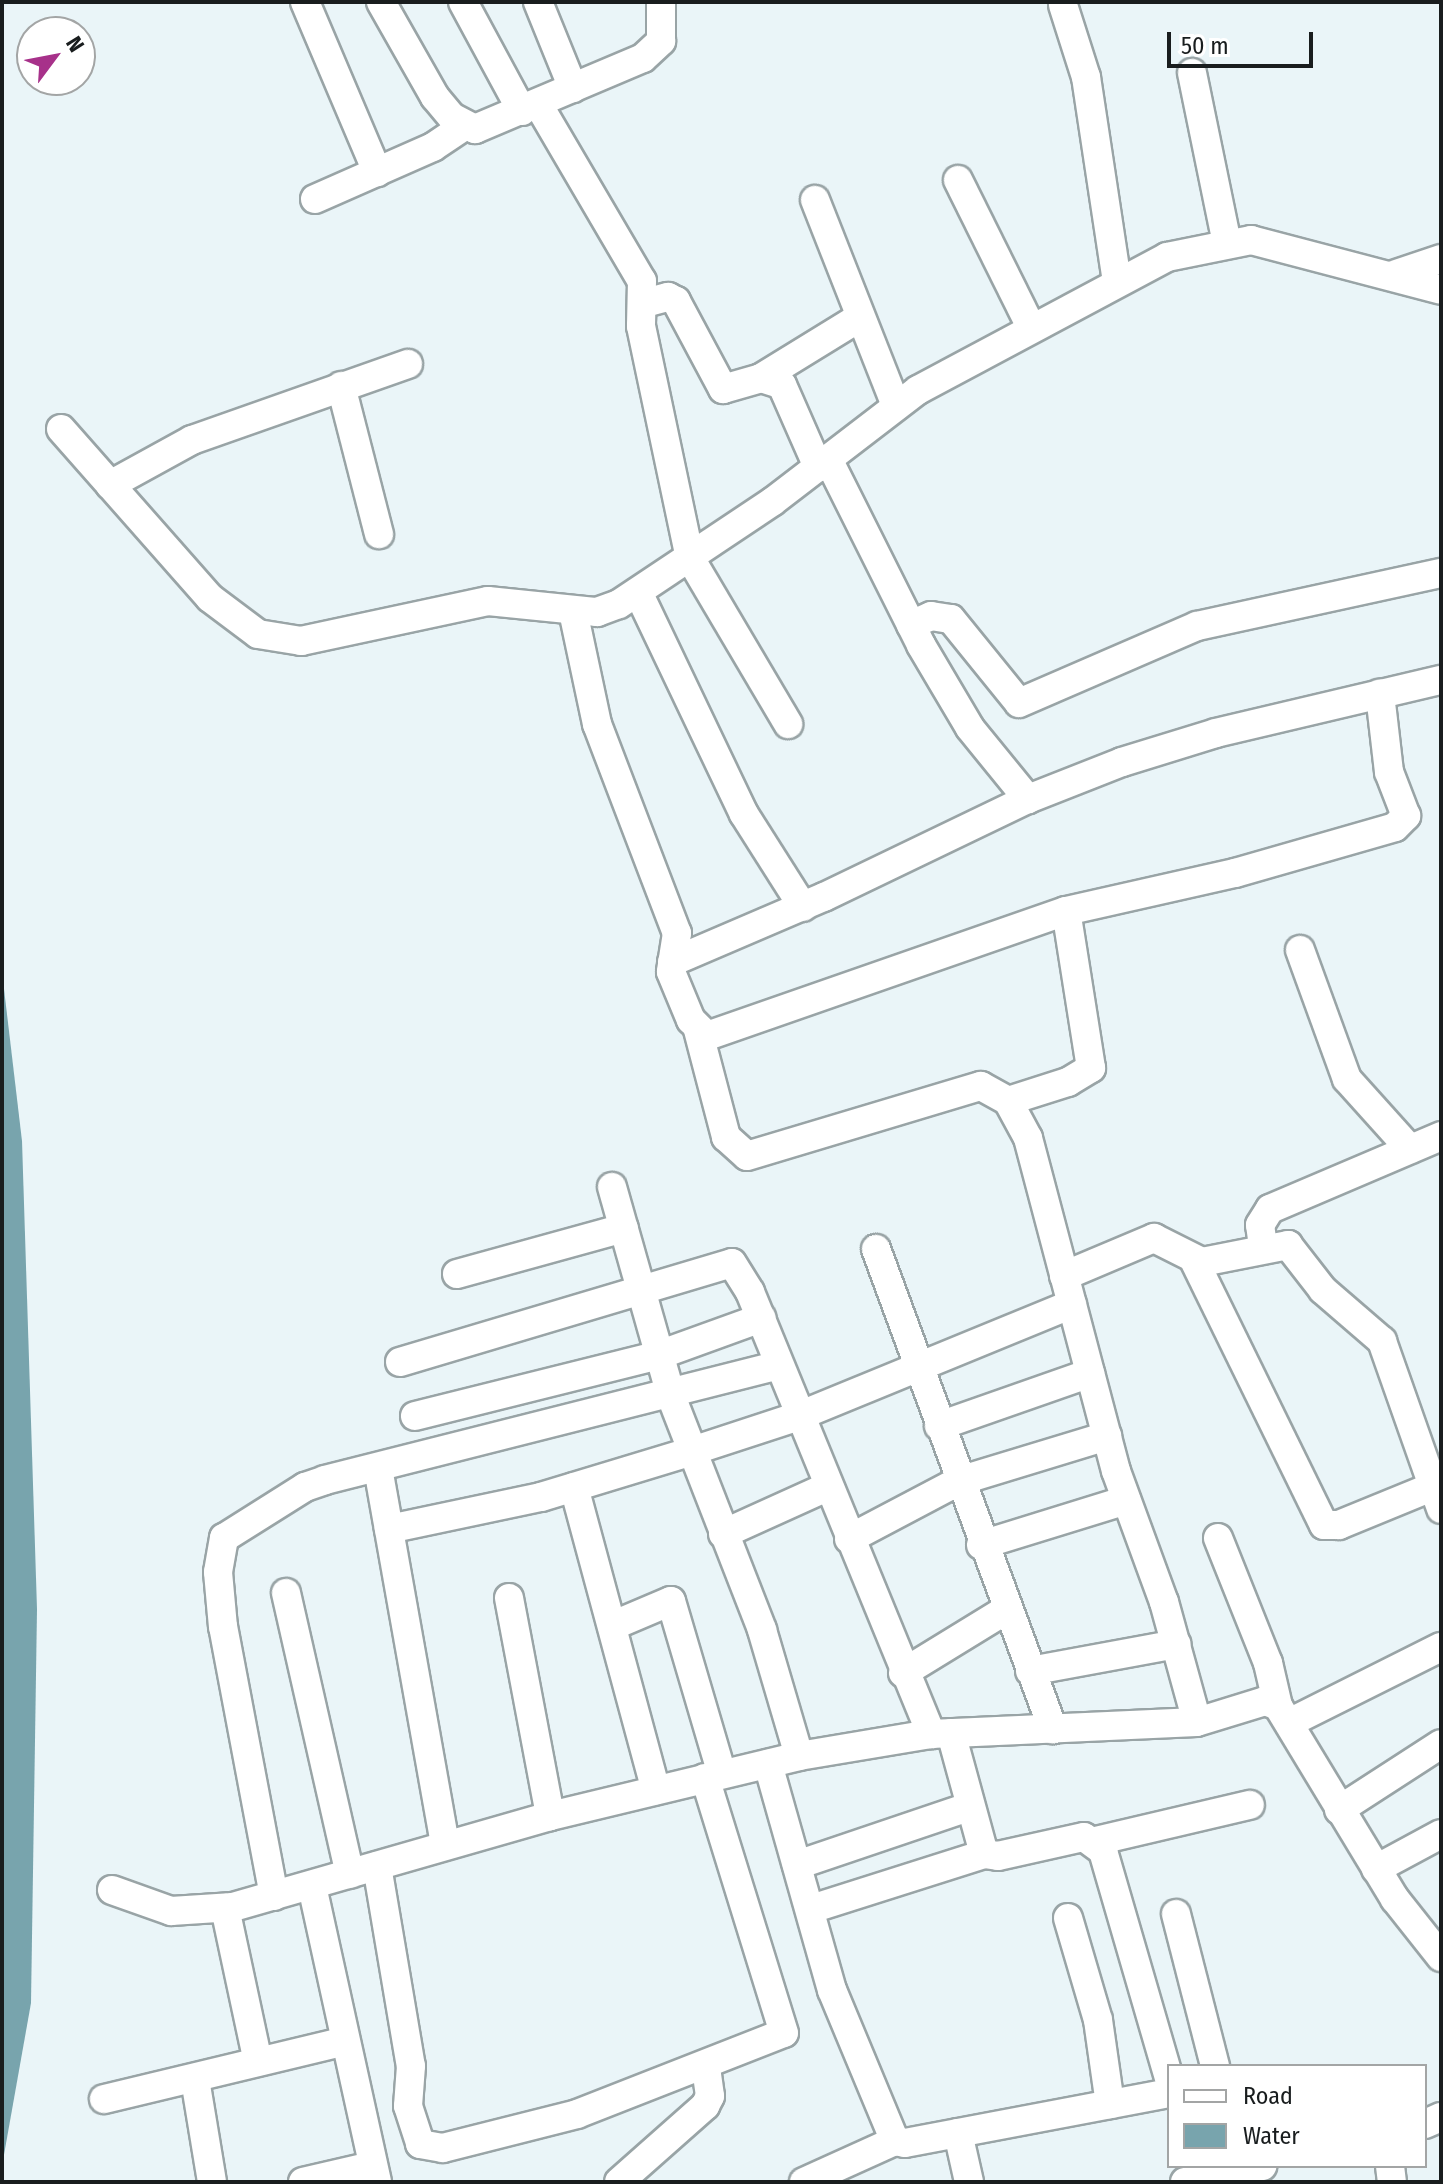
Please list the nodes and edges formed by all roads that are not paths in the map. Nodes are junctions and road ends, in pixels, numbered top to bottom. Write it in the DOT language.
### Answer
graph roads {
  1 [pos="305,2"];
  2 [pos="381,2"];
  3 [pos="463,2"];
  4 [pos="538,2"];
  5 [pos="661,2"];
  6 [pos="1063,5"];
  7 [pos="1192,73"];
  8 [pos="573,88"];
  9 [pos="530,108"];
  10 [pos="464,126"];
  11 [pos="377,172"];
  12 [pos="958,180"];
  13 [pos="315,199"];
  14 [pos="815,200"];
  15 [pos="1227,243"];
  16 [pos="1441,259"];
  17 [pos="1396,274"];
  18 [pos="1117,282"];
  19 [pos="1441,290"];
  20 [pos="645,303"];
  21 [pos="860,317"];
  22 [pos="1031,327"];
  23 [pos="408,364"];
  24 [pos="761,378"];
  25 [pos="341,386"];
  26 [pos="896,406"];
  27 [pos="61,429"];
  28 [pos="823,463"];
  29 [pos="110,485"];
  30 [pos="379,534"];
  31 [pos="690,558"];
  32 [pos="1441,573"];
  33 [pos="638,592"];
  34 [pos="573,611"];
  35 [pos="911,625"];
  36 [pos="1441,680"];
  37 [pos="1380,694"];
  38 [pos="788,724"];
  39 [pos="1028,799"];
  40 [pos="803,907"];
  41 [pos="1066,911"];
  42 [pos="1300,950"];
  43 [pos="672,962"];
  44 [pos="698,1030"];
  45 [pos="1008,1101"];
  46 [pos="1441,1136"];
  47 [pos="1410,1149"];
  48 [pos="612,1187"];
  49 [pos="624,1228"];
  50 [pos="1263,1246"];
  51 [pos="876,1249"];
  52 [pos="1194,1260"];
  53 [pos="457,1274"];
  54 [pos="1064,1276"];
  55 [pos="641,1290"];
  56 [pos="1072,1304"];
  57 [pos="761,1318"];
  58 [pos="659,1355"];
  59 [pos="400,1362"];
  60 [pos="779,1365"];
  61 [pos="918,1367"];
  62 [pos="1090,1373"];
  63 [pos="671,1396"];
  64 [pos="415,1416"];
  65 [pos="799,1416"];
  66 [pos="939,1426"];
  67 [pos="1107,1436"];
  68 [pos="692,1451"];
  69 [pos="378,1468"];
  70 [pos="959,1481"];
  71 [pos="574,1487"];
  72 [pos="827,1487"];
  73 [pos="1437,1497"];
  74 [pos="1126,1500"];
  75 [pos="389,1529"];
  76 [pos="723,1534"];
  77 [pos="1218,1538"];
  78 [pos="849,1539"];
  79 [pos="981,1545"];
  80 [pos="286,1593"];
  81 [pos="509,1598"];
  82 [pos="1006,1610"];
  83 [pos="612,1626"];
  84 [pos="1177,1644"];
  85 [pos="1441,1647"];
  86 [pos="1030,1671"];
  87 [pos="903,1673"];
  88 [pos="1284,1714"];
  89 [pos="1197,1722"];
  90 [pos="1053,1729"];
  91 [pos="941,1733"];
  92 [pos="1441,1744"];
  93 [pos="799,1756"];
  94 [pos="768,1764"];
  95 [pos="713,1776"];
  96 [pos="656,1790"];
  97 [pos="1250,1805"];
  98 [pos="968,1807"];
  99 [pos="1339,1810"];
  100 [pos="550,1816"];
  101 [pos="1441,1834"];
  102 [pos="1096,1841"];
  103 [pos="445,1845"];
  104 [pos="984,1854"];
  105 [pos="797,1865"];
  106 [pos="377,1866"];
  107 [pos="1376,1869"];
  108 [pos="350,1874"];
  109 [pos="312,1886"];
  110 [pos="112,1890"];
  111 [pos="274,1896"];
  112 [pos="225,1908"];
  113 [pos="811,1909"];
  114 [pos="1176,1914"];
  115 [pos="1068,1918"];
  116 [pos="1441,1957"];
  117 [pos="345,2041"];
  118 [pos="258,2062"];
  119 [pos="1214,2064"];
  120 [pos="706,2067"];
  121 [pos="1167,2071"];
  122 [pos="195,2079"];
  123 [pos="1167,2093"];
  124 [pos="104,2099"];
  125 [pos="1110,2104"];
  126 [pos="958,2133"];
  127 [pos="895,2141"];
  128 [pos="1246,2168"];
  129 [pos="375,2174"];
  130 [pos="212,2182"];
  131 [pos="303,2182"];
  132 [pos="619,2182"];
  133 [pos="804,2182"];
  134 [pos="969,2182"];
  135 [pos="1185,2182"];
  1 -- 11 [label="street"];
  2 -- 10 [label="street"];
  3 -- 9 [label="street"];
  4 -- 8 [label="street"];
  5 -- 8 [label="street"];
  6 -- 18 [label="street"];
  7 -- 15 [label="street"];
  8 -- 9 [label="street"];
  9 -- 10 [label="street"];
  9 -- 20 [label="street"];
  10 -- 11 [label="street"];
  11 -- 13 [label="street"];
  12 -- 22 [label="street"];
  14 -- 21 [label="street"];
  15 -- 17 [label="street"];
  15 -- 18 [label="street"];
  16 -- 17 [label="street"];
  17 -- 19 [label="street"];
  18 -- 22 [label="street"];
  20 -- 24 [label="street"];
  20 -- 31 [label="street"];
  21 -- 24 [label="street"];
  21 -- 26 [label="street"];
  22 -- 26 [label="street"];
  23 -- 25 [label="street"];
  24 -- 28 [label="street"];
  25 -- 29 [label="street"];
  25 -- 30 [label="street"];
  26 -- 28 [label="street"];
  27 -- 29 [label="street"];
  28 -- 31 [label="street"];
  28 -- 35 [label="street"];
  29 -- 34 [label="street"];
  31 -- 33 [label="street"];
  31 -- 38 [label="street"];
  32 -- 35 [label="street"];
  33 -- 34 [label="street"];
  33 -- 40 [label="street"];
  34 -- 43 [label="street"];
  35 -- 39 [label="street"];
  36 -- 37 [label="street"];
  37 -- 39 [label="street"];
  37 -- 41 [label="street"];
  39 -- 40 [label="street"];
  40 -- 43 [label="street"];
  41 -- 44 [label="street"];
  41 -- 45 [label="street"];
  42 -- 47 [label="street"];
  43 -- 44 [label="street"];
  44 -- 45 [label="street"];
  45 -- 54 [label="street"];
  46 -- 47 [label="street"];
  47 -- 50 [label="street"];
  48 -- 49 [label="street"];
  49 -- 53 [label="street"];
  49 -- 55 [label="street"];
  50 -- 52 [label="street"];
  50 -- 73 [label="street"];
  51 -- 61 [label="street"];
  52 -- 54 [label="street"];
  52 -- 73 [label="street"];
  54 -- 56 [label="street"];
  55 -- 57 [label="street"];
  55 -- 58 [label="street"];
  55 -- 59 [label="street"];
  56 -- 61 [label="street"];
  56 -- 62 [label="street"];
  57 -- 58 [label="street"];
  57 -- 60 [label="street"];
  58 -- 63 [label="street"];
  58 -- 64 [label="street"];
  60 -- 63 [label="street"];
  60 -- 65 [label="street"];
  61 -- 65 [label="street"];
  61 -- 66 [label="street"];
  62 -- 66 [label="street"];
  62 -- 67 [label="street"];
  63 -- 68 [label="street"];
  63 -- 69 [label="street"];
  65 -- 68 [label="street"];
  65 -- 72 [label="street"];
  66 -- 70 [label="street"];
  67 -- 70 [label="street"];
  67 -- 74 [label="street"];
  68 -- 71 [label="street"];
  68 -- 76 [label="street"];
  69 -- 75 [label="street"];
  69 -- 111 [label="street"];
  70 -- 78 [label="street"];
  70 -- 79 [label="street"];
  71 -- 75 [label="street"];
  71 -- 83 [label="street"];
  72 -- 76 [label="street"];
  72 -- 78 [label="street"];
  74 -- 79 [label="street"];
  74 -- 84 [label="street"];
  75 -- 103 [label="street"];
  76 -- 93 [label="street"];
  77 -- 88 [label="street"];
  78 -- 87 [label="street"];
  79 -- 82 [label="street"];
  80 -- 108 [label="street"];
  81 -- 100 [label="street"];
  82 -- 86 [label="street"];
  82 -- 87 [label="street"];
  83 -- 95 [label="street"];
  83 -- 96 [label="street"];
  84 -- 86 [label="street"];
  84 -- 89 [label="street"];
  85 -- 88 [label="street"];
  86 -- 90 [label="street"];
  87 -- 91 [label="street"];
  88 -- 89 [label="street"];
  88 -- 99 [label="street"];
  89 -- 90 [label="street"];
  90 -- 91 [label="street"];
  91 -- 93 [label="street"];
  91 -- 98 [label="street"];
  92 -- 99 [label="street"];
  93 -- 94 [label="street"];
  94 -- 95 [label="street"];
  94 -- 105 [label="street"];
  95 -- 96 [label="street"];
  95 -- 120 [label="street"];
  96 -- 100 [label="street"];
  97 -- 102 [label="street"];
  98 -- 104 [label="street"];
  98 -- 105 [label="street"];
  99 -- 107 [label="street"];
  100 -- 103 [label="street"];
  101 -- 107 [label="street"];
  102 -- 104 [label="street"];
  102 -- 121 [label="street"];
  103 -- 106 [label="street"];
  104 -- 113 [label="street"];
  105 -- 113 [label="street"];
  106 -- 108 [label="street"];
  106 -- 120 [label="street"];
  107 -- 116 [label="street"];
  108 -- 109 [label="street"];
  109 -- 111 [label="street"];
  109 -- 117 [label="street"];
  110 -- 112 [label="street"];
  111 -- 112 [label="street"];
  112 -- 118 [label="street"];
  113 -- 127 [label="street"];
  114 -- 119 [label="street"];
  115 -- 125 [label="street"];
  117 -- 118 [label="street"];
  117 -- 129 [label="street"];
  118 -- 122 [label="street"];
  120 -- 132 [label="street"];
  122 -- 124 [label="street"];
  122 -- 130 [label="street"];
  123 -- 125 [label="street"];
  125 -- 126 [label="street"];
  126 -- 127 [label="street"];
  126 -- 134 [label="street"];
  127 -- 133 [label="street"];
  128 -- 135 [label="street"];
  129 -- 131 [label="street"];
}
